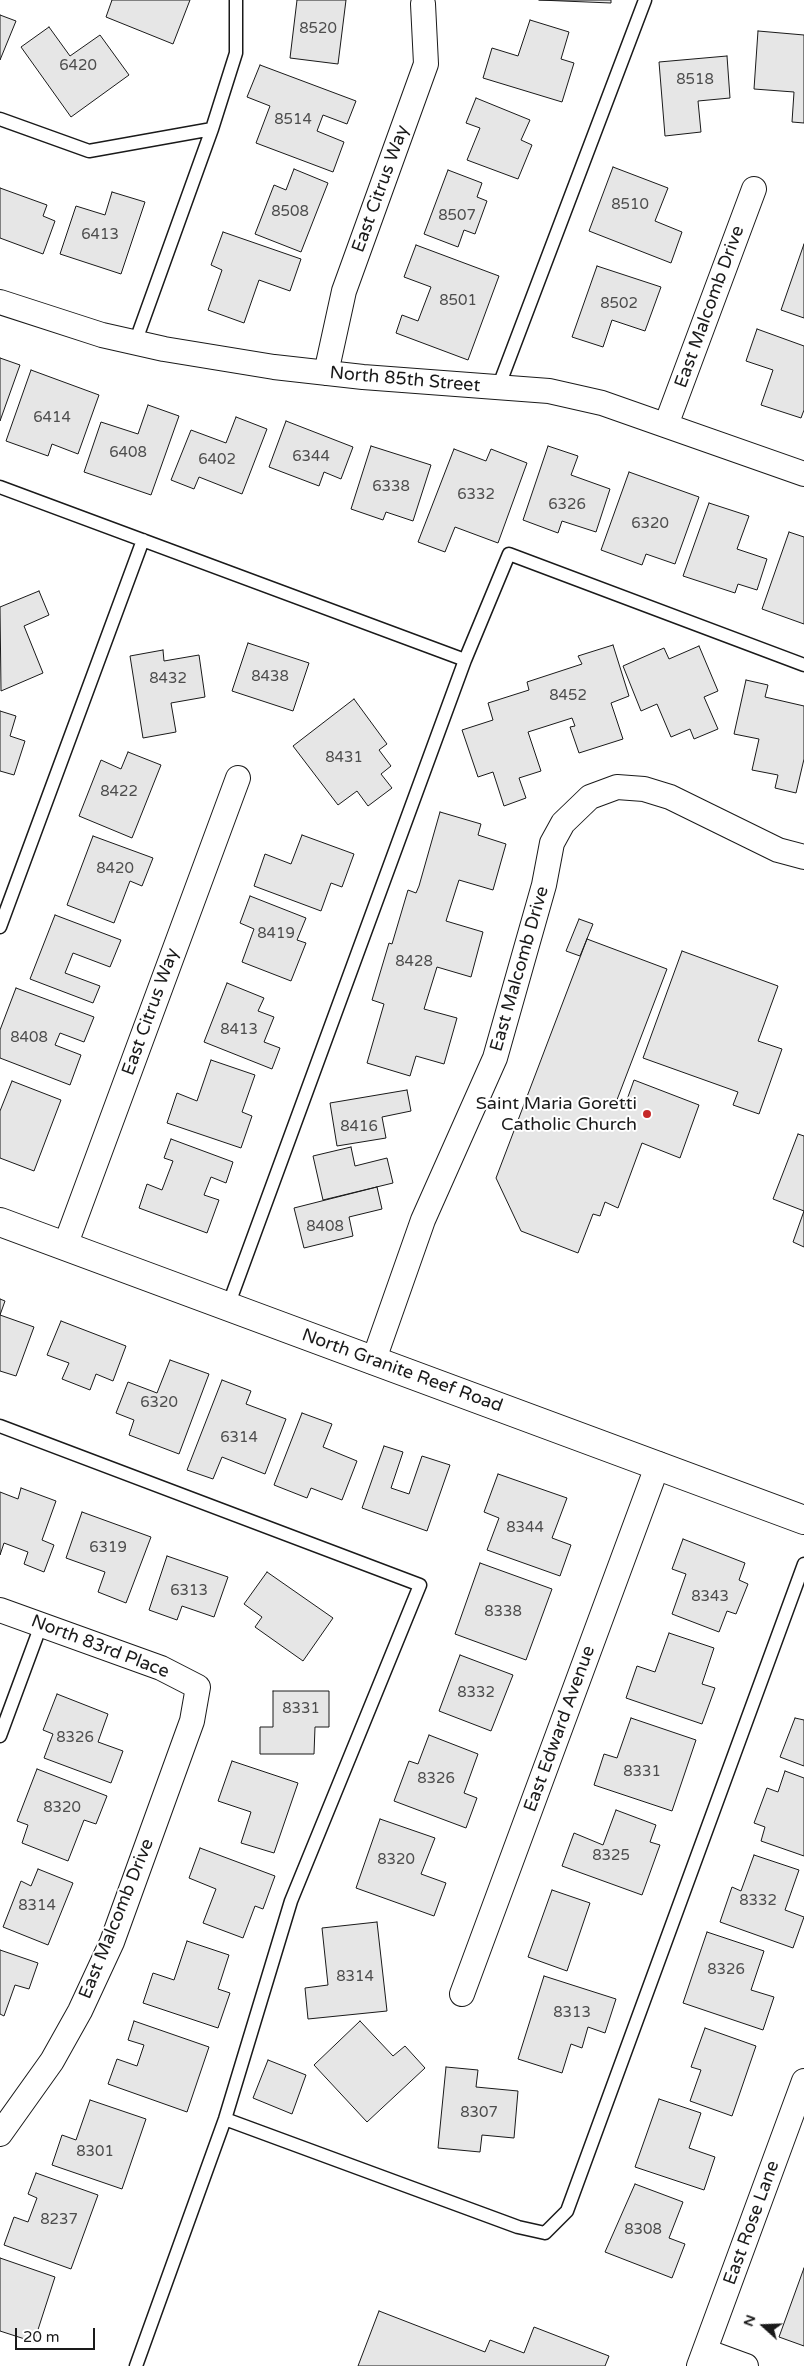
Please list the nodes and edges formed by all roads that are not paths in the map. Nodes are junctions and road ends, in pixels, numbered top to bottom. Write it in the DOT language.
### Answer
graph roads {
  1 [pos="236,0"];
  2 [pos="645,0"];
  3 [pos="423,4"];
  4 [pos="0,119"];
  5 [pos="212,129"];
  6 [pos="754,189"];
  7 [pos="0,302"];
  8 [pos="135,343"];
  9 [pos="326,373"];
  10 [pos="498,388"];
  11 [pos="666,425"];
  12 [pos="804,474"];
  13 [pos="0,486"];
  14 [pos="143,540"];
  15 [pos="465,660"];
  16 [pos="804,665"];
  17 [pos="238,778"];
  18 [pos="804,856"];
  19 [pos="0,927"];
  20 [pos="0,1222"];
  21 [pos="65,1246"];
  22 [pos="228,1306"];
  23 [pos="373,1362"];
  24 [pos="0,1426"];
  25 [pos="658,1464"];
  26 [pos="804,1520"];
  27 [pos="804,1564"];
  28 [pos="0,1610"];
  29 [pos="41,1625"];
  30 [pos="198,1687"];
  31 [pos="0,1736"];
  32 [pos="462,1994"];
  33 [pos="804,2081"];
  34 [pos="225,2119"];
  35 [pos="0,2134"];
  36 [pos="702,2358"];
  37 [pos="136,2366"];
  38 [pos="746,2366"];
  1 -- 5 [label="lane"];
  2 -- 10 [label="lane"];
  3 -- 9 [label="street, East Citrus Way"];
  4 -- 5 [label="lane"];
  5 -- 8 [label="lane"];
  6 -- 11 [label="street, East Malcomb Drive"];
  7 -- 8 [label="street, North 85th Street"];
  8 -- 9 [label="street, North 85th Street"];
  9 -- 10 [label="street, North 85th Street"];
  10 -- 11 [label="street, North 85th Street"];
  11 -- 12 [label="street, North 85th Street"];
  13 -- 14 [label="lane"];
  14 -- 15 [label="lane"];
  14 -- 19 [label="lane"];
  15 -- 16 [label="lane"];
  15 -- 22 [label="lane"];
  17 -- 21 [label="street, East Citrus Way"];
  18 -- 23 [label="street, East Malcomb Drive"];
  20 -- 21 [label="street, North Granite Reef Road"];
  21 -- 22 [label="street, North Granite Reef Road"];
  22 -- 23 [label="street, North Granite Reef Road"];
  23 -- 25 [label="street, North Granite Reef Road"];
  24 -- 34 [label="lane"];
  25 -- 26 [label="street, North Granite Reef Road"];
  25 -- 32 [label="street, East Edward Avenue"];
  27 -- 34 [label="lane"];
  28 -- 29 [label="street, North 83rd Place"];
  29 -- 30 [label="street, North 83rd Place"];
  29 -- 31 [label="lane"];
  30 -- 35 [label="street, East Malcomb Drive"];
  33 -- 36 [label="street, East Rose Lane"];
  34 -- 37 [label="lane"];
  36 -- 38 [label="street"];
}
